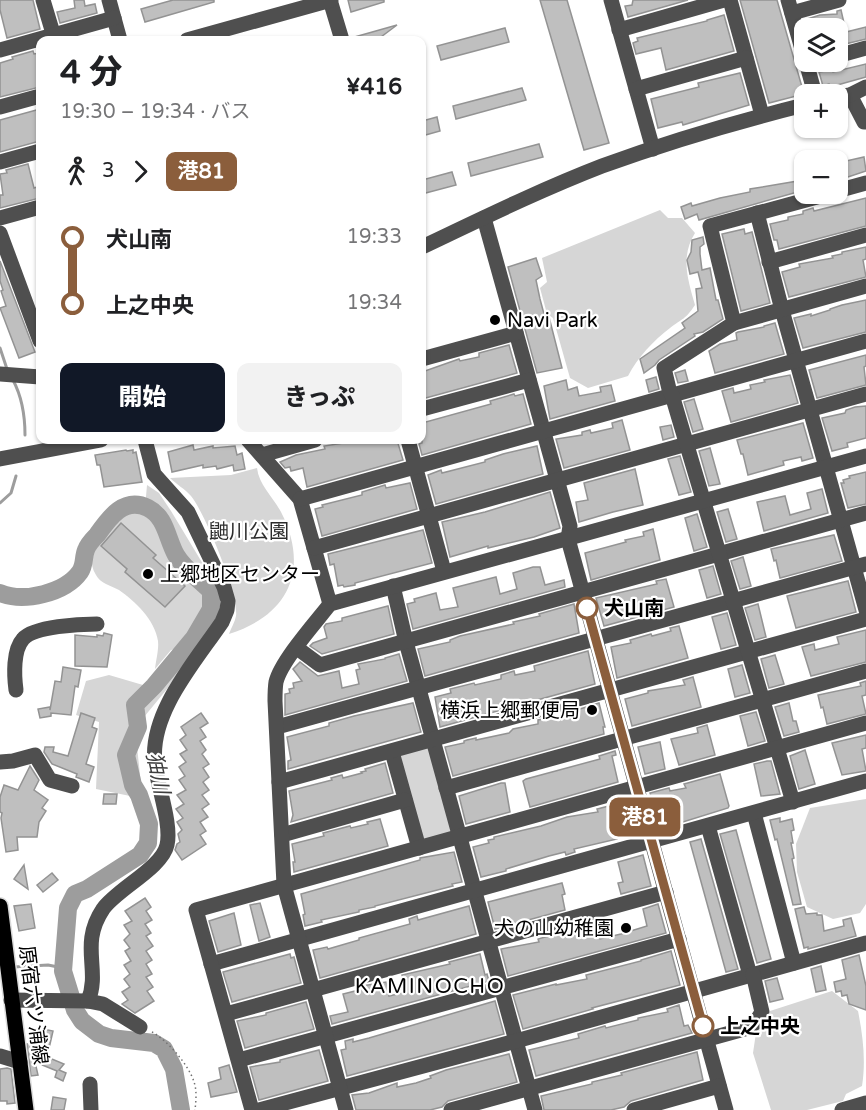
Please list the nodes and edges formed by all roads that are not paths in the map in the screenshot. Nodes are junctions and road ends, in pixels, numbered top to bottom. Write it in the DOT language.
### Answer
graph roads {
  1 [pos="43,0"];
  2 [pos="109,0"];
  3 [pos="330,0"];
  4 [pos="611,0"];
  5 [pos="724,0"];
  6 [pos="730,0"];
  7 [pos="839,0"];
  8 [pos="790,6"];
  9 [pos="114,18"];
  10 [pos="620,30"];
  11 [pos="53,36"];
  12 [pos="60,36"];
  13 [pos="119,36"];
  14 [pos="201,36"];
  15 [pos="341,36"];
  16 [pos="36,40"];
  17 [pos="1,45"];
  18 [pos="866,48"];
  19 [pos="848,53"];
  20 [pos="746,58"];
  21 [pos="866,87"];
  22 [pos="636,88"];
  23 [pos="848,94"];
  24 [pos="36,97"];
  25 [pos="848,102"];
  26 [pos="0,107"];
  27 [pos="794,107"];
  28 [pos="762,115"];
  29 [pos="866,122"];
  30 [pos="653,149"];
  31 [pos="36,152"];
  32 [pos="0,162"];
  33 [pos="866,183"];
  34 [pos="848,188"];
  35 [pos="794,203"];
  36 [pos="36,208"];
  37 [pos="757,213"];
  38 [pos="0,218"];
  39 [pos="484,218"];
  40 [pos="0,233"];
  41 [pos="866,235"];
  42 [pos="426,245"];
  43 [pos="770,262"];
  44 [pos="866,286"];
  45 [pos="782,310"];
  46 [pos="734,323"];
  47 [pos="36,330"];
  48 [pos="516,333"];
  49 [pos="866,341"];
  50 [pos="426,358"];
  51 [pos="797,360"];
  52 [pos="0,374"];
  53 [pos="36,377"];
  54 [pos="529,380"];
  55 [pos="866,394"];
  56 [pos="672,395"];
  57 [pos="426,408"];
  58 [pos="811,410"];
  59 [pos="543,431"];
  60 [pos="80,444"];
  61 [pos="146,444"];
  62 [pos="252,444"];
  63 [pos="301,444"];
  64 [pos="409,444"];
  65 [pos="687,444"];
  66 [pos="262,455"];
  67 [pos="866,456"];
  68 [pos="0,459"];
  69 [pos="415,467"];
  70 [pos="826,467"];
  71 [pos="557,480"];
  72 [pos="300,499"];
  73 [pos="703,501"];
  74 [pos="866,513"];
  75 [pos="429,516"];
  76 [pos="842,519"];
  77 [pos="568,539"];
  78 [pos="314,548"];
  79 [pos="719,555"];
  80 [pos="861,565"];
  81 [pos="444,572"];
  82 [pos="393,586"];
  83 [pos="583,592"];
  84 [pos="732,601"];
  85 [pos="330,604"];
  86 [pos="866,610"];
  87 [pos="866,619"];
  88 [pos="97,624"];
  89 [pos="595,639"];
  90 [pos="405,642"];
  91 [pos="297,648"];
  92 [pos="748,653"];
  93 [pos="866,671"];
  94 [pos="419,689"];
  95 [pos="610,691"];
  96 [pos="0,694"];
  97 [pos="762,700"];
  98 [pos="866,723"];
  99 [pos="277,727"];
  100 [pos="623,739"];
  101 [pos="433,740"];
  102 [pos="777,748"];
  103 [pos="392,752"];
  104 [pos="0,762"];
  105 [pos="866,781"];
  106 [pos="279,782"];
  107 [pos="72,786"];
  108 [pos="637,787"];
  109 [pos="446,788"];
  110 [pos="405,800"];
  111 [pos="793,802"];
  112 [pos="754,813"];
  113 [pos="708,826"];
  114 [pos="282,835"];
  115 [pos="460,836"];
  116 [pos="652,841"];
  117 [pos="419,848"];
  118 [pos="284,885"];
  119 [pos="474,890"];
  120 [pos="666,892"];
  121 [pos="0,906"];
  122 [pos="299,939"];
  123 [pos="679,939"];
  124 [pos="489,941"];
  125 [pos="866,943"];
  126 [pos="795,963"];
  127 [pos="211,964"];
  128 [pos="752,974"];
  129 [pos="502,988"];
  130 [pos="313,990"];
  131 [pos="693,991"];
  132 [pos="11,1000"];
  133 [pos="88,1001"];
  134 [pos="226,1014"];
  135 [pos="140,1027"];
  136 [pos="326,1036"];
  137 [pos="706,1039"];
  138 [pos="516,1041"];
  139 [pos="0,1056"];
  140 [pos="239,1060"];
  141 [pos="20,1062"];
  142 [pos="90,1084"];
  143 [pos="719,1086"];
  144 [pos="340,1088"];
  145 [pos="529,1088"];
  146 [pos="866,1103"];
  147 [pos="26,1110"];
  148 [pos="91,1110"];
  149 [pos="252,1110"];
  150 [pos="259,1110"];
  151 [pos="346,1110"];
  152 [pos="451,1110"];
  153 [pos="535,1110"];
  154 [pos="634,1110"];
  155 [pos="726,1110"];
  156 [pos="842,1110"];
  1 -- 11 [label="street"];
  2 -- 9 [label="street"];
  3 -- 14 [label="street"];
  3 -- 15 [label="street"];
  4 -- 10 [label="street"];
  5 -- 10 [label="street"];
  6 -- 20 [label="street"];
  7 -- 8 [label="street"];
  9 -- 12 [label="street"];
  9 -- 13 [label="street"];
  10 -- 22 [label="street"];
  16 -- 17 [label="street"];
  18 -- 19 [label="street"];
  20 -- 22 [label="street"];
  20 -- 28 [label="street"];
  21 -- 23 [label="street"];
  22 -- 30 [label="street"];
  24 -- 26 [label="street"];
  25 -- 29 [label="street"];
  27 -- 28 [label="street"];
  28 -- 30 [label="street"];
  30 -- 39 [label="street"];
  31 -- 32 [label="street"];
  33 -- 34 [label="street"];
  35 -- 37 [label="street"];
  36 -- 38 [label="street"];
  37 -- 43 [label="street"];
  37 -- 46 [label="street"];
  39 -- 42 [label="street"];
  39 -- 48 [label="street"];
  40 -- 47 [label="street"];
  41 -- 43 [label="street"];
  43 -- 45 [label="street"];
  44 -- 45 [label="street"];
  45 -- 46 [label="street"];
  45 -- 51 [label="street"];
  46 -- 56 [label="street"];
  48 -- 50 [label="street"];
  48 -- 54 [label="street"];
  49 -- 51 [label="street"];
  51 -- 56 [label="street"];
  51 -- 58 [label="street"];
  52 -- 53 [label="street"];
  54 -- 57 [label="street"];
  54 -- 59 [label="street"];
  55 -- 58 [label="street"];
  56 -- 59 [label="street"];
  56 -- 65 [label="street"];
  58 -- 65 [label="street"];
  58 -- 70 [label="street"];
  59 -- 69 [label="street"];
  59 -- 71 [label="street"];
  60 -- 68 [label="street"];
  61 -- 133 [label="street"];
  62 -- 66 [label="street"];
  63 -- 66 [label="street"];
  64 -- 69 [label="street"];
  65 -- 71 [label="street"];
  65 -- 73 [label="street"];
  66 -- 72 [label="street"];
  67 -- 70 [label="street"];
  69 -- 72 [label="street"];
  69 -- 75 [label="street"];
  70 -- 73 [label="street"];
  70 -- 76 [label="street"];
  71 -- 75 [label="street"];
  71 -- 77 [label="street"];
  72 -- 78 [label="street"];
  73 -- 77 [label="street"];
  73 -- 79 [label="street"];
  74 -- 76 [label="street"];
  75 -- 78 [label="street"];
  75 -- 81 [label="street"];
  76 -- 79 [label="street"];
  76 -- 80 [label="street"];
  77 -- 81 [label="street"];
  77 -- 83 [label="street"];
  78 -- 85 [label="street"];
  79 -- 83 [label="street"];
  79 -- 84 [label="street"];
  80 -- 84 [label="street"];
  80 -- 86 [label="street"];
  81 -- 82 [label="street"];
  82 -- 85 [label="street"];
  82 -- 90 [label="street"];
  83 -- 89 [label="street"];
  83 -- 90 [label="street"];
  84 -- 89 [label="street"];
  84 -- 92 [label="street"];
  85 -- 91 [label="street"];
  87 -- 92 [label="street"];
  88 -- 96 [label="street"];
  89 -- 94 [label="street"];
  89 -- 95 [label="street"];
  90 -- 91 [label="street"];
  90 -- 94 [label="street"];
  91 -- 99 [label="street"];
  92 -- 95 [label="street"];
  92 -- 97 [label="street"];
  93 -- 97 [label="street"];
  94 -- 99 [label="street"];
  94 -- 101 [label="street"];
  95 -- 100 [label="street"];
  95 -- 101 [label="street"];
  97 -- 100 [label="street"];
  97 -- 102 [label="street"];
  98 -- 102 [label="street"];
  99 -- 106 [label="street"];
  100 -- 108 [label="street"];
  100 -- 109 [label="street"];
  101 -- 103 [label="street"];
  101 -- 109 [label="street"];
  102 -- 108 [label="street"];
  102 -- 111 [label="street"];
  103 -- 106 [label="street"];
  103 -- 110 [label="street"];
  104 -- 107 [label="street"];
  105 -- 111 [label="street"];
  106 -- 114 [label="street"];
  108 -- 115 [label="street"];
  108 -- 116 [label="street"];
  109 -- 115 [label="street"];
  110 -- 114 [label="street"];
  110 -- 117 [label="street"];
  111 -- 112 [label="street"];
  112 -- 113 [label="street"];
  112 -- 126 [label="street"];
  113 -- 116 [label="street"];
  113 -- 128 [label="street"];
  114 -- 118 [label="street"];
  115 -- 117 [label="street"];
  115 -- 119 [label="street"];
  116 -- 119 [label="street"];
  116 -- 120 [label="street"];
  117 -- 118 [label="street"];
  118 -- 122 [label="street"];
  118 -- 127 [label="street"];
  119 -- 122 [label="street"];
  119 -- 124 [label="street"];
  120 -- 123 [label="street"];
  120 -- 124 [label="street"];
  121 -- 132 [label="main road, 原宿六ツ浦線"];
  122 -- 127 [label="street"];
  122 -- 130 [label="street"];
  123 -- 129 [label="street"];
  123 -- 131 [label="street"];
  124 -- 129 [label="street"];
  124 -- 130 [label="street"];
  125 -- 126 [label="street"];
  126 -- 128 [label="street"];
  127 -- 134 [label="street"];
  128 -- 131 [label="street"];
  128 -- 137 [label="street"];
  129 -- 136 [label="street"];
  129 -- 138 [label="street"];
  130 -- 134 [label="street"];
  130 -- 136 [label="street"];
  131 -- 137 [label="street"];
  131 -- 138 [label="street"];
  132 -- 133 [label="street"];
  132 -- 141 [label="main road, 原宿六ツ浦線"];
  133 -- 135 [label="street"];
  134 -- 140 [label="street"];
  136 -- 140 [label="street"];
  136 -- 144 [label="street"];
  137 -- 143 [label="street"];
  137 -- 145 [label="street"];
  138 -- 144 [label="street"];
  138 -- 145 [label="street"];
  139 -- 141 [label="street"];
  140 -- 149 [label="street"];
  141 -- 147 [label="main road, 原宿六ツ浦線"];
  142 -- 148 [label="street"];
  143 -- 154 [label="street"];
  143 -- 155 [label="street"];
  144 -- 150 [label="street"];
  144 -- 151 [label="street"];
  145 -- 152 [label="street"];
  145 -- 153 [label="street"];
  146 -- 156 [label="street"];
}
